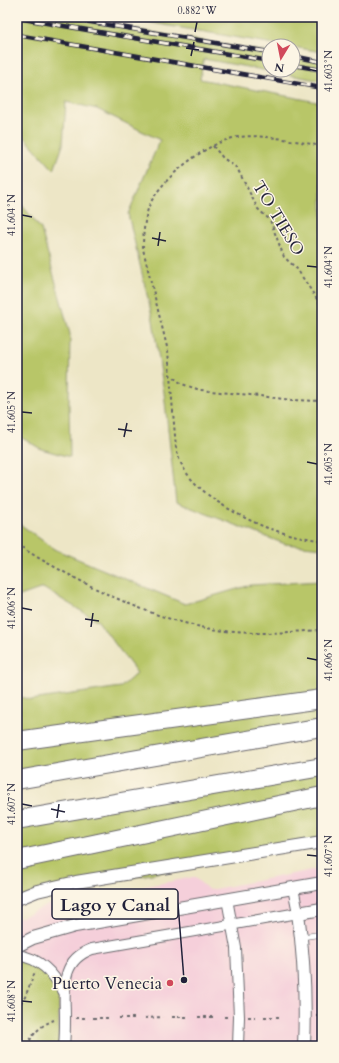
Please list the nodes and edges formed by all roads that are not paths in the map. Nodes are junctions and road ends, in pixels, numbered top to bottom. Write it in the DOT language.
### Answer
graph roads {
  1 [pos="322,699"];
  2 [pos="322,727"];
  3 [pos="17,741"];
  4 [pos="322,767"];
  5 [pos="17,780"];
  6 [pos="322,796"];
  7 [pos="17,820"];
  8 [pos="322,842"];
  9 [pos="17,860"];
  10 [pos="322,883"];
  11 [pos="293,888"];
  12 [pos="17,899"];
  13 [pos="227,899"];
  14 [pos="322,909"];
  15 [pos="298,913"];
  16 [pos="232,924"];
  17 [pos="322,934"];
  18 [pos="302,937"];
  19 [pos="17,946"];
  20 [pos="17,955"];
  21 [pos="64,992"];
  22 [pos="64,1046"];
  23 [pos="238,1046"];
  24 [pos="304,1046"];
  1 -- 3 [label="highway"];
  2 -- 5 [label="highway"];
  4 -- 7 [label="highway"];
  6 -- 9 [label="highway"];
  8 -- 12 [label="street"];
  10 -- 11 [label="street"];
  11 -- 13 [label="street"];
  11 -- 15 [label="street"];
  13 -- 16 [label="street"];
  13 -- 19 [label="street"];
  14 -- 15 [label="street"];
  15 -- 16 [label="street"];
  15 -- 18 [label="street"];
  16 -- 21 [label="street"];
  16 -- 23 [label="street"];
  17 -- 18 [label="lane"];
  18 -- 24 [label="street"];
  20 -- 21 [label="street"];
  21 -- 22 [label="street"];
}
